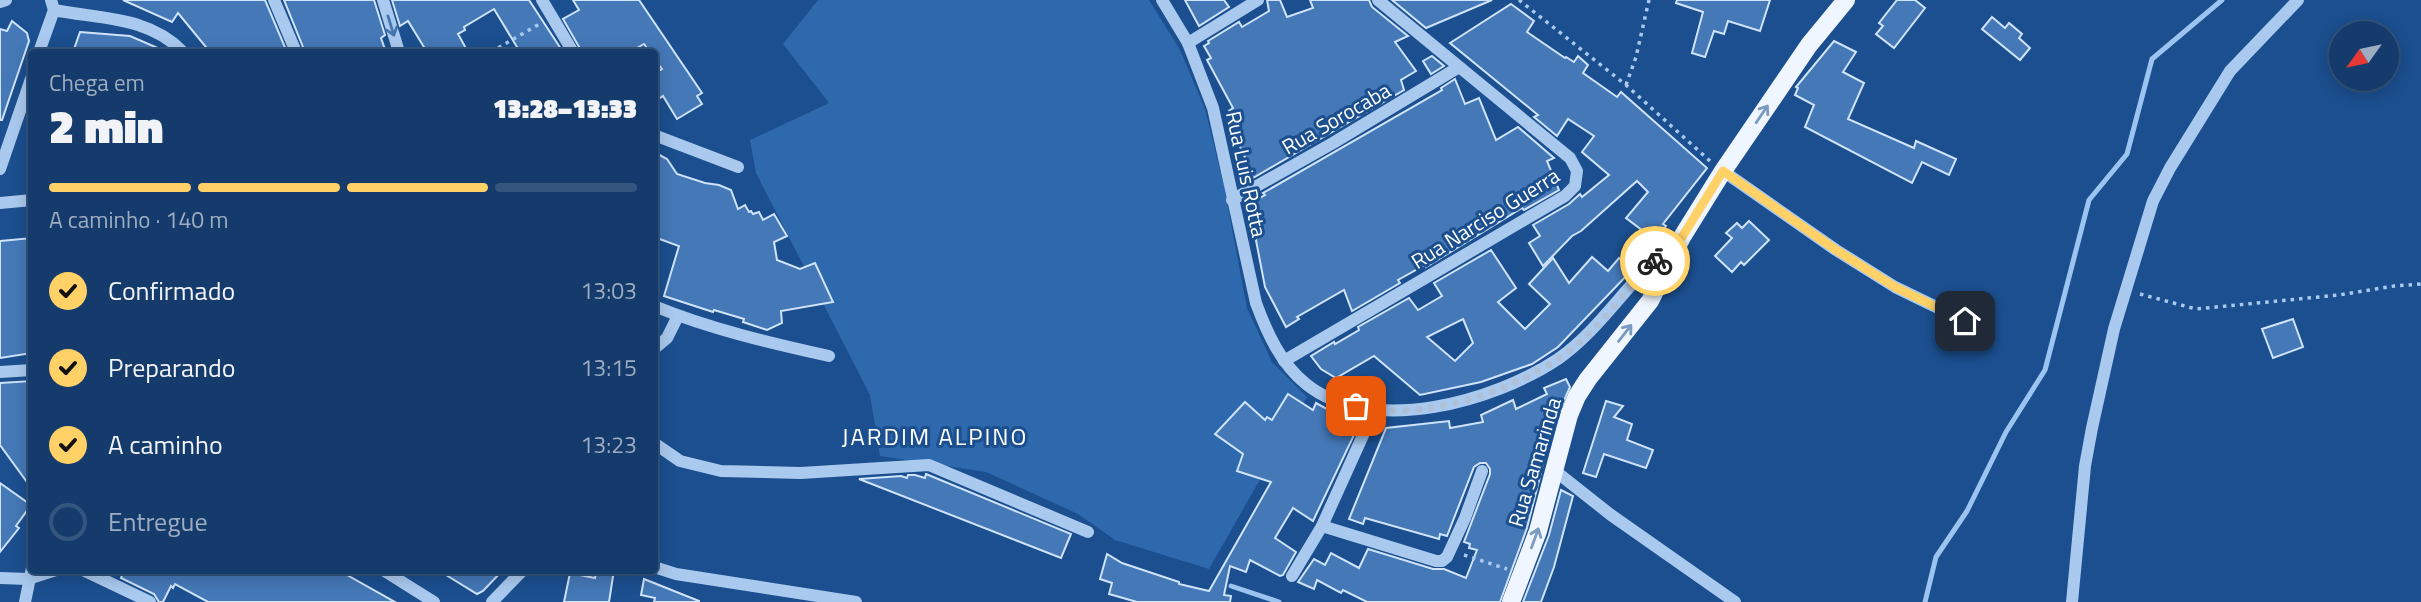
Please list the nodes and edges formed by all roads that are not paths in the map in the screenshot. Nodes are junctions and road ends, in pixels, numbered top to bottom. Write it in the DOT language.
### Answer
graph roads {
  1 [pos="6,0"];
  2 [pos="274,0"];
  3 [pos="383,0"];
  4 [pos="542,0"];
  5 [pos="1162,0"];
  6 [pos="1258,0"];
  7 [pos="1378,0"];
  8 [pos="1846,0"];
  9 [pos="2298,0"];
  10 [pos="0,2"];
  11 [pos="52,5"];
  12 [pos="1188,43"];
  13 [pos="41,49"];
  14 [pos="180,49"];
  15 [pos="295,49"];
  16 [pos="398,49"];
  17 [pos="571,49"];
  18 [pos="1459,67"];
  19 [pos="28,88"];
  20 [pos="658,137"];
  21 [pos="738,167"];
  22 [pos="0,169"];
  23 [pos="1723,171"];
  24 [pos="28,200"];
  25 [pos="1232,200"];
  26 [pos="0,203"];
  27 [pos="1682,237"];
  28 [pos="658,308"];
  29 [pos="678,316"];
  30 [pos="1965,321"];
  31 [pos="658,346"];
  32 [pos="829,356"];
  33 [pos="1284,361"];
  34 [pos="28,370"];
  35 [pos="0,372"];
  36 [pos="1374,411"];
  37 [pos="658,446"];
  38 [pos="1554,470"];
  39 [pos="1482,471"];
  40 [pos="1322,526"];
  41 [pos="1088,532"];
  42 [pos="658,568"];
  43 [pos="28,573"];
  44 [pos="30,574"];
  45 [pos="91,574"];
  46 [pos="389,574"];
  47 [pos="519,574"];
  48 [pos="1292,576"];
  49 [pos="0,578"];
  50 [pos="25,602"];
  51 [pos="150,602"];
  52 [pos="434,602"];
  53 [pos="492,602"];
  54 [pos="856,602"];
  55 [pos="1511,602"];
  56 [pos="1735,602"];
  57 [pos="2072,602"];
  1 -- 10 [label="street"];
  2 -- 15 [label="street"];
  3 -- 16 [label="street, one-way"];
  4 -- 17 [label="street"];
  5 -- 12 [label="street, Rua Luis Rotta"];
  6 -- 12 [label="street"];
  7 -- 18 [label="street, Rua Narciso Guerra"];
  23 -- 8 [label="main road, Rua Samarinda, one-way"];
  9 -- 57 [label="street"];
  11 -- 13 [label="street"];
  11 -- 14 [label="street"];
  12 -- 25 [label="street, Rua Luis Rotta"];
  18 -- 25 [label="street, Rua Sorocaba"];
  18 -- 33 [label="street, Rua Narciso Guerra"];
  19 -- 22 [label="street"];
  20 -- 21 [label="street"];
  23 -- 27 [label="main road, Rua Samarinda"];
  23 -- 30 [label="street"];
  24 -- 26 [label="street"];
  25 -- 33 [label="street, Rua Luis Rotta"];
  27 -- 36 [label="street, Rua Luis Rotta"];
  38 -- 27 [label="main road, Rua Samarinda, one-way"];
  28 -- 29 [label="street"];
  29 -- 31 [label="street"];
  29 -- 32 [label="street"];
  33 -- 36 [label="street, Rua Luis Rotta"];
  34 -- 35 [label="street"];
  36 -- 40 [label="street"];
  37 -- 41 [label="street"];
  55 -- 38 [label="main road, Rua Samarinda, one-way"];
  38 -- 56 [label="street"];
  39 -- 40 [label="street"];
  40 -- 48 [label="street"];
  42 -- 54 [label="street"];
  43 -- 49 [label="street"];
  44 -- 50 [label="street"];
  45 -- 51 [label="street"];
  46 -- 52 [label="street"];
  47 -- 53 [label="street"];
}
